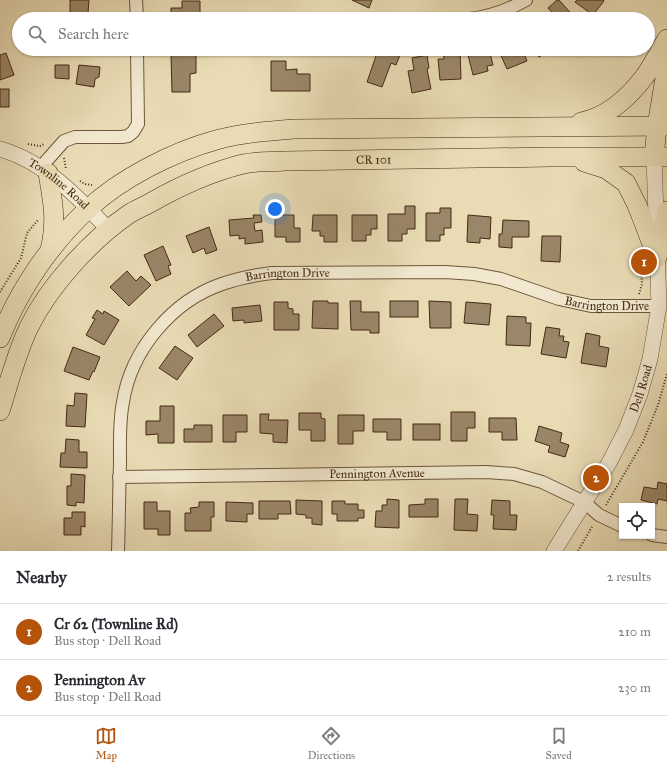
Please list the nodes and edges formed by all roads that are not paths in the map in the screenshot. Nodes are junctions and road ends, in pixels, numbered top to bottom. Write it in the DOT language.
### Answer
graph roads {
  1 [pos="136,0"];
  2 [pos="526,0"];
  3 [pos="137,12"];
  4 [pos="501,12"];
  5 [pos="667,39"];
  6 [pos="137,56"];
  7 [pos="667,66"];
  8 [pos="562,126"];
  9 [pos="662,126"];
  10 [pos="0,149"];
  11 [pos="551,157"];
  12 [pos="661,157"];
  13 [pos="45,170"];
  14 [pos="88,208"];
  15 [pos="667,211"];
  16 [pos="109,230"];
  17 [pos="50,250"];
  18 [pos="657,257"];
  19 [pos="659,306"];
  20 [pos="0,338"];
  21 [pos="0,411"];
  22 [pos="119,477"];
  23 [pos="584,502"];
  24 [pos="619,525"];
  25 [pos="655,536"];
  26 [pos="667,537"];
  27 [pos="118,551"];
  28 [pos="554,551"];
  1 -- 3 [label="street"];
  2 -- 4 [label="street"];
  5 -- 8 [label="main road"];
  6 -- 13 [label="street"];
  7 -- 9 [label="main road"];
  8 -- 9 [label="main road"];
  8 -- 14 [label="main road"];
  9 -- 12 [label="main road"];
  10 -- 13 [label="street, Townline Road"];
  11 -- 12 [label="main road, CR 101 / CR 101"];
  11 -- 16 [label="main road, CR 101 / CR 101"];
  11 -- 18 [label="main road"];
  12 -- 18 [label="street, Dell Road"];
  13 -- 14 [label="street, Townline Road"];
  13 -- 17 [label="main road"];
  14 -- 16 [label="street, Townline Road"];
  14 -- 17 [label="main road"];
  15 -- 18 [label="main road"];
  16 -- 21 [label="main road, CR 101"];
  17 -- 20 [label="main road"];
  18 -- 19 [label="street, Dell Road"];
  19 -- 22 [label="street, Barrington Drive"];
  19 -- 23 [label="street, Dell Road"];
  22 -- 23 [label="street, Pennington Avenue"];
  22 -- 27 [label="street, Barrington Drive"];
  23 -- 24 [label="street, Pennington Avenue"];
  23 -- 28 [label="street, Dell Road"];
  25 -- 26 [label="street"];
}
